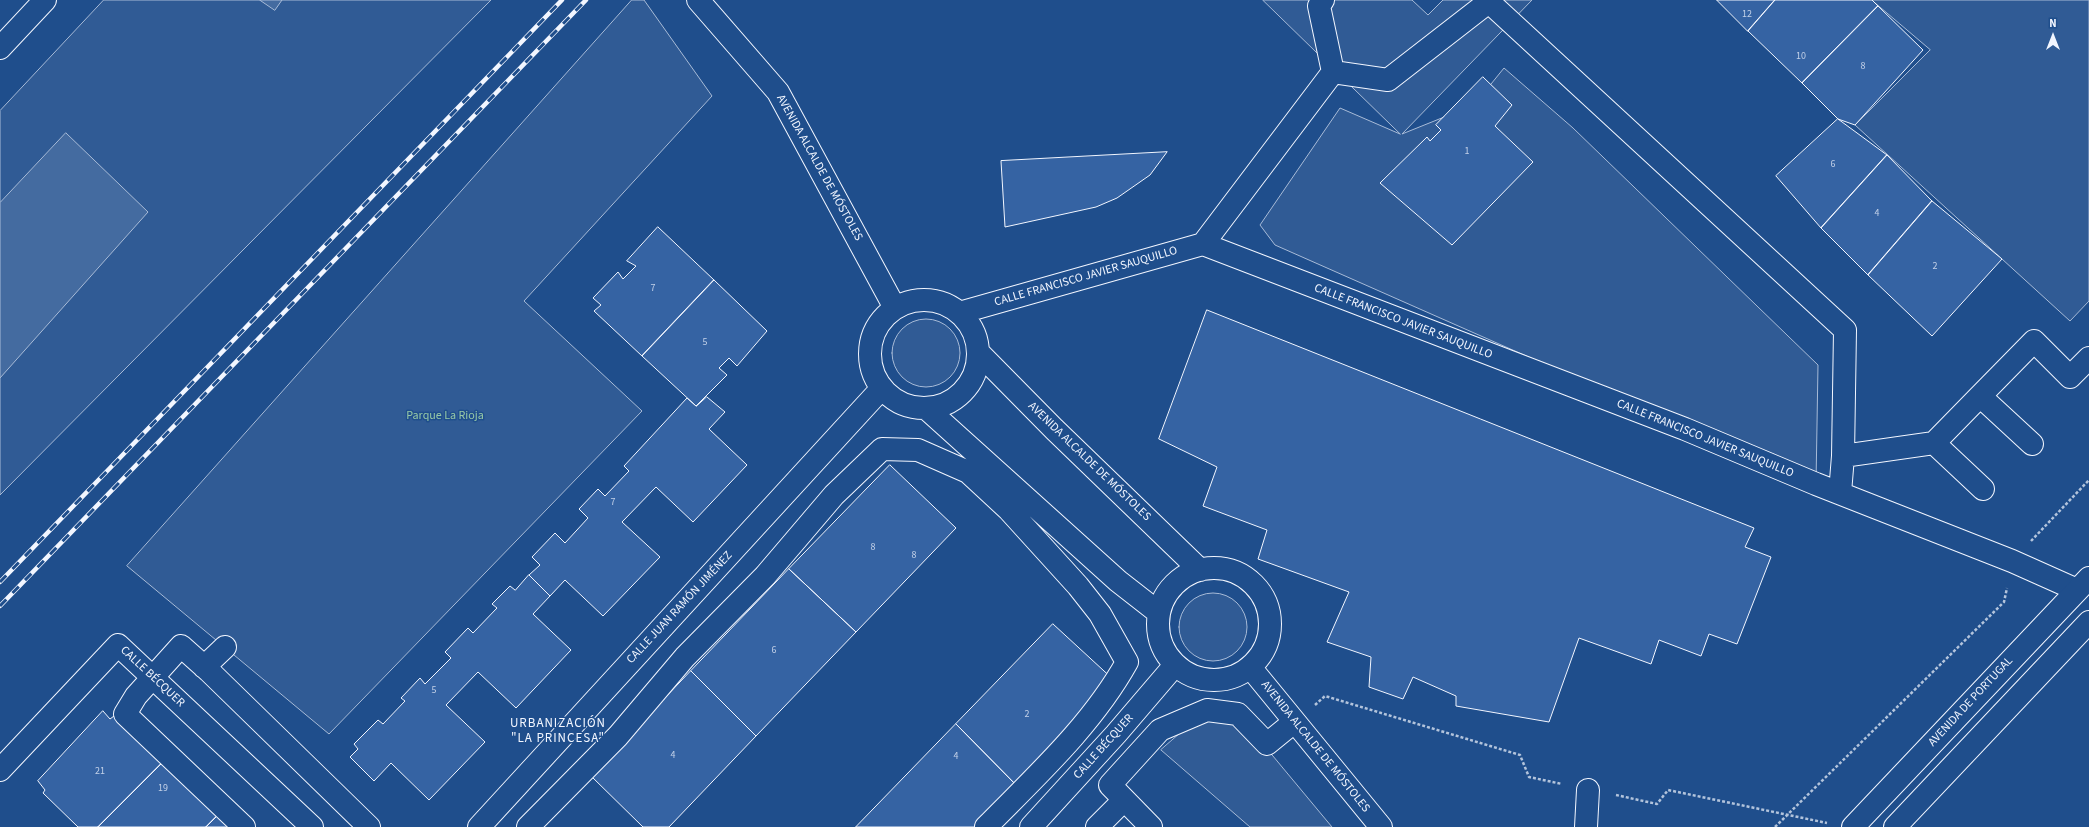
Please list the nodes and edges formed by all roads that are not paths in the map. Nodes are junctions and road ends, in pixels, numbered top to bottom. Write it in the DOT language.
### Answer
graph roads {
  1 [pos="45,0"];
  2 [pos="698,0"];
  3 [pos="1323,0"];
  4 [pos="1490,1"];
  5 [pos="0,48"];
  6 [pos="1333,72"];
  7 [pos="1203,244"];
  8 [pos="895,308"];
  9 [pos="959,313"];
  10 [pos="978,352"];
  11 [pos="2089,358"];
  12 [pos="882,388"];
  13 [pos="1980,396"];
  14 [pos="926,408"];
  15 [pos="1934,443"];
  16 [pos="2032,444"];
  17 [pos="1843,456"];
  18 [pos="1983,489"];
  19 [pos="1840,493"];
  20 [pos="1200,570"];
  21 [pos="2083,584"];
  22 [pos="1159,613"];
  23 [pos="2089,622"];
  24 [pos="225,647"];
  25 [pos="1175,664"];
  26 [pos="204,667"];
  27 [pos="1250,667"];
  28 [pos="154,678"];
  29 [pos="1294,722"];
  30 [pos="1067,744"];
  31 [pos="1087,765"];
  32 [pos="0,770"];
  33 [pos="1588,790"];
  34 [pos="1117,793"];
  35 [pos="244,827"];
  36 [pos="312,827"];
  37 [pos="369,827"];
  38 [pos="479,827"];
  39 [pos="528,827"];
  40 [pos="986,827"];
  41 [pos="1030,827"];
  42 [pos="1097,827"];
  43 [pos="1151,827"];
  44 [pos="1381,827"];
  45 [pos="1586,827"];
  46 [pos="1854,827"];
  47 [pos="1895,827"];
  1 -- 5 [label="street"];
  2 -- 8 [label="street, AVENIDA ALCALDE DE MÓSTOLES"];
  3 -- 6 [label="street"];
  4 -- 6 [label="street"];
  4 -- 17 [label="street"];
  6 -- 7 [label="street"];
  7 -- 9 [label="street, CALLE FRANCISCO JAVIER SAUQUILLO"];
  7 -- 19 [label="street, CALLE FRANCISCO JAVIER SAUQUILLO"];
  8 -- 9 [label="street"];
  8 -- 12 [label="street"];
  9 -- 10 [label="street"];
  10 -- 14 [label="street"];
  10 -- 20 [label="street, AVENIDA ALCALDE DE MÓSTOLES"];
  11 -- 13 [label="street"];
  12 -- 14 [label="street"];
  12 -- 38 [label="street, CALLE JUAN RAMÓN JIMÉNEZ"];
  13 -- 15 [label="street"];
  13 -- 16 [label="street"];
  14 -- 22 [label="street"];
  15 -- 17 [label="street"];
  15 -- 18 [label="street"];
  17 -- 19 [label="street"];
  19 -- 21 [label="street, CALLE FRANCISCO JAVIER SAUQUILLO"];
  20 -- 22 [label="street"];
  20 -- 27 [label="street"];
  21 -- 46 [label="street, AVENIDA DE PORTUGAL"];
  22 -- 25 [label="street"];
  23 -- 47 [label="street"];
  24 -- 26 [label="street"];
  25 -- 27 [label="street"];
  25 -- 31 [label="street, CALLE BÉCQUER"];
  26 -- 28 [label="street"];
  26 -- 37 [label="street"];
  27 -- 29 [label="street, AVENIDA ALCALDE DE MÓSTOLES"];
  28 -- 32 [label="street, CALLE BÉCQUER"];
  28 -- 35 [label="street"];
  28 -- 36 [label="street, CALLE BÉCQUER"];
  29 -- 34 [label="street"];
  29 -- 44 [label="street, AVENIDA ALCALDE DE MÓSTOLES"];
  30 -- 31 [label="street"];
  30 -- 39 [label="street"];
  30 -- 40 [label="street"];
  31 -- 34 [label="street"];
  31 -- 41 [label="street, CALLE BÉCQUER"];
  33 -- 45 [label="street"];
  34 -- 42 [label="street"];
  34 -- 43 [label="street"];
}
